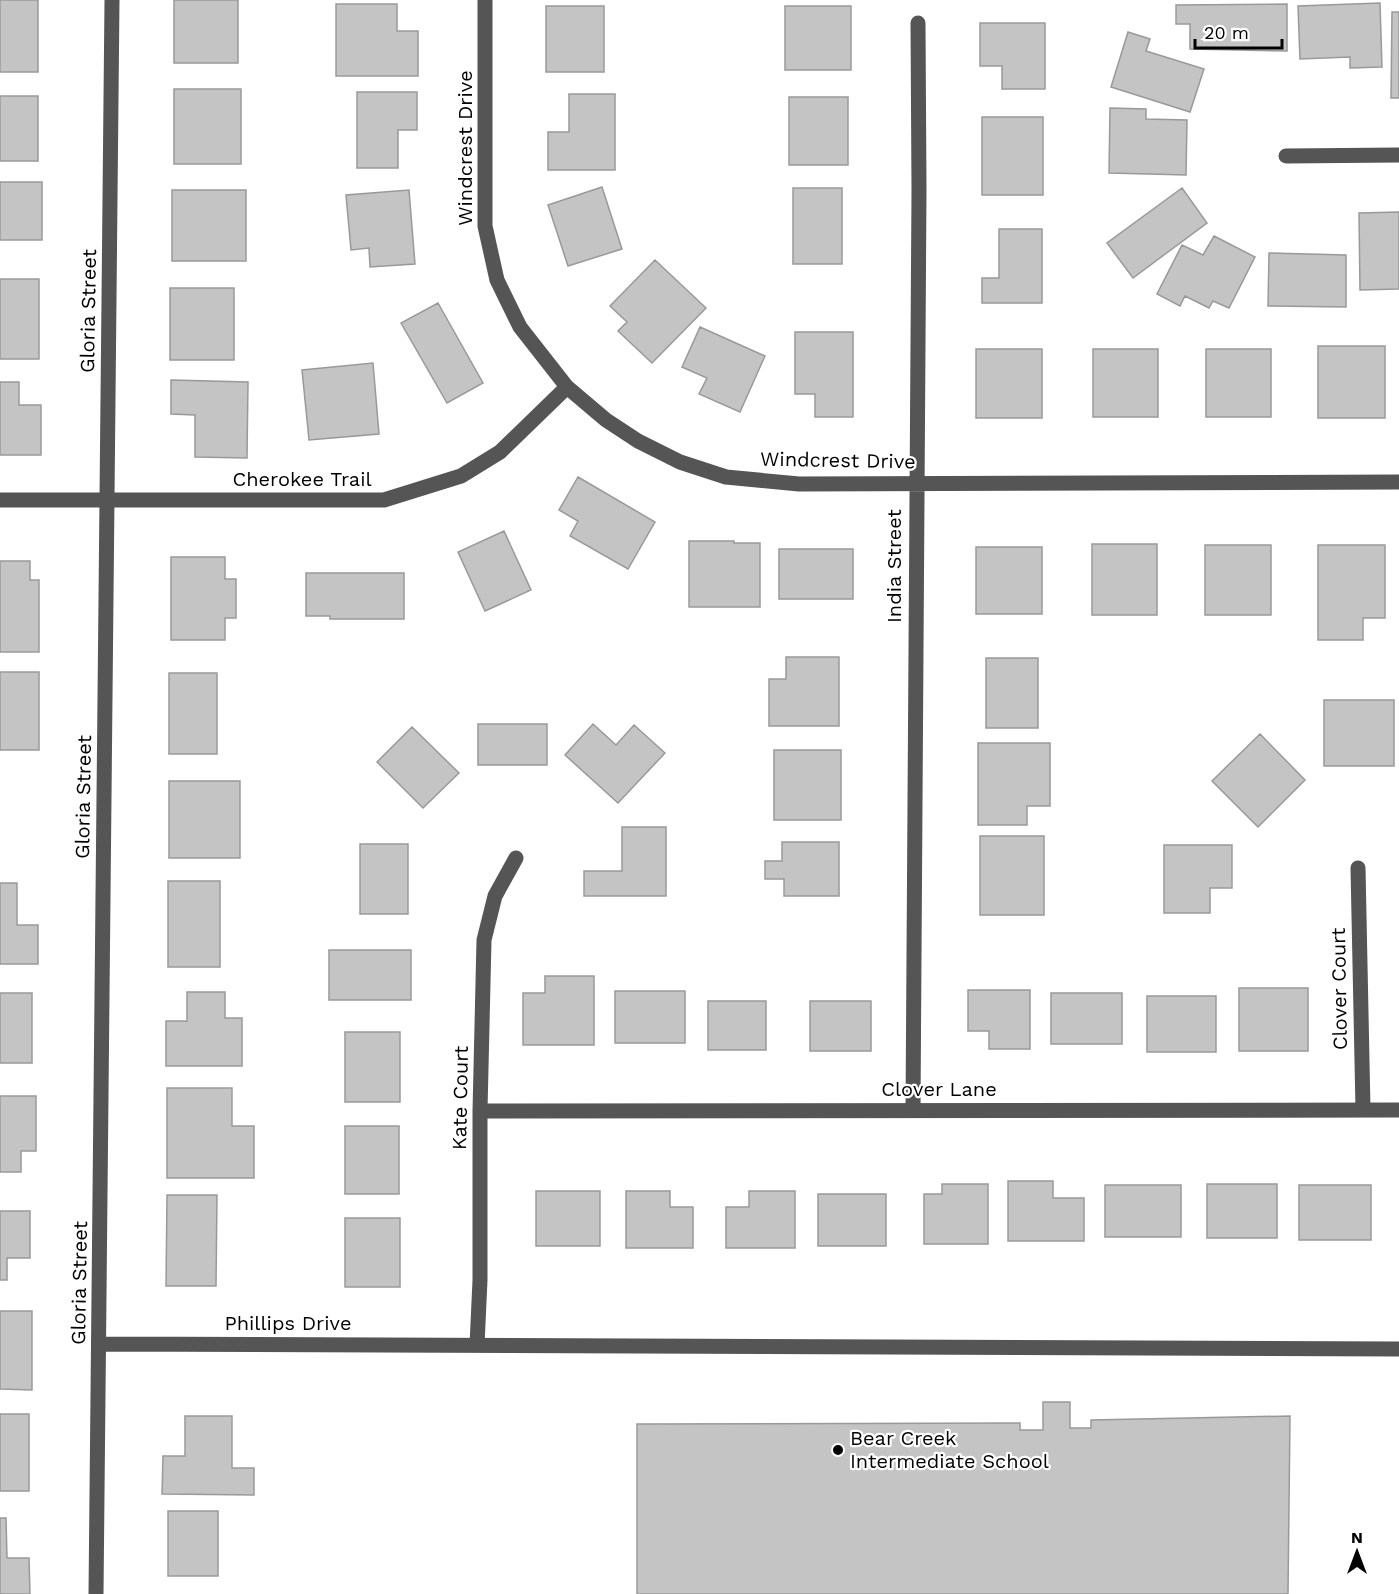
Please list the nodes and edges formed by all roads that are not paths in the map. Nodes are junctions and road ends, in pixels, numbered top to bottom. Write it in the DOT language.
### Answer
graph roads {
  1 [pos="112,0"];
  2 [pos="485,0"];
  3 [pos="918,23"];
  4 [pos="1399,155"];
  5 [pos="1286,156"];
  6 [pos="567,387"];
  7 [pos="1399,482"];
  8 [pos="916,483"];
  9 [pos="0,500"];
  10 [pos="107,500"];
  11 [pos="516,858"];
  12 [pos="1358,868"];
  13 [pos="1363,1109"];
  14 [pos="913,1110"];
  15 [pos="1399,1110"];
  16 [pos="480,1111"];
  17 [pos="99,1344"];
  18 [pos="477,1345"];
  19 [pos="1399,1349"];
  20 [pos="96,1594"];
  1 -- 10 [label="street, Gloria Street"];
  2 -- 6 [label="street, Windcrest Drive"];
  3 -- 8 [label="street, India Street"];
  4 -- 5 [label="street"];
  6 -- 8 [label="street, Windcrest Drive"];
  6 -- 10 [label="street, Cherokee Trail"];
  7 -- 8 [label="street, Windcrest Drive"];
  8 -- 14 [label="street, India Street"];
  9 -- 10 [label="street, Cherokee Trail"];
  10 -- 17 [label="street, Gloria Street"];
  11 -- 16 [label="street, Kate Court"];
  12 -- 13 [label="street, Clover Court"];
  13 -- 14 [label="street, Clover Lane"];
  13 -- 15 [label="street, Clover Lane"];
  14 -- 16 [label="street, Clover Lane"];
  16 -- 18 [label="street, Kate Court"];
  17 -- 18 [label="street, Phillips Drive"];
  17 -- 20 [label="street, Gloria Street"];
  18 -- 19 [label="street, Phillips Drive"];
}
